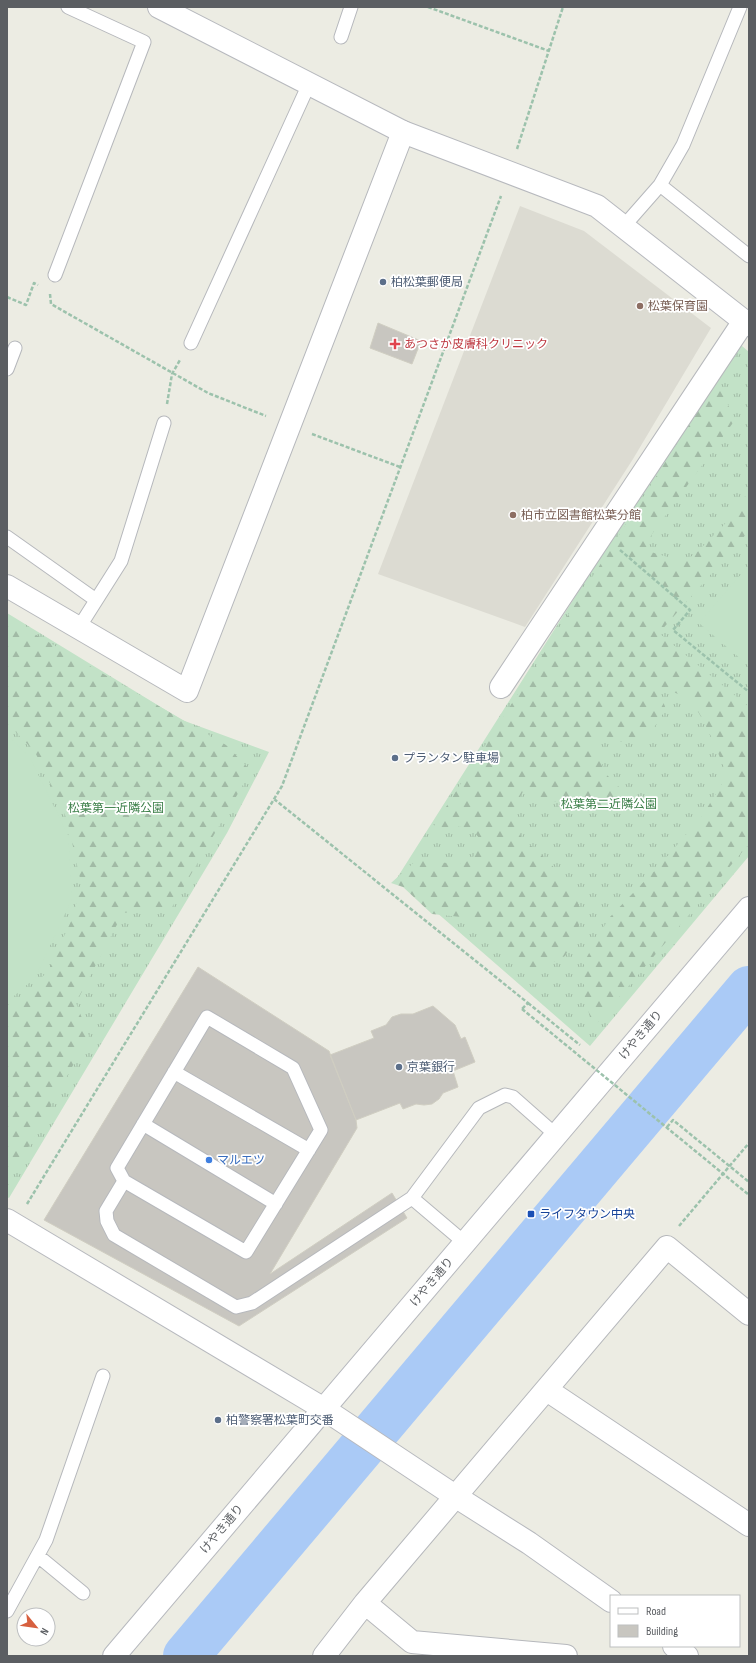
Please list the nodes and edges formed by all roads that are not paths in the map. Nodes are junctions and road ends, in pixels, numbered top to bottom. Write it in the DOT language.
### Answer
graph roads {
  1 [pos="68,7"];
  2 [pos="159,7"];
  3 [pos="352,7"];
  4 [pos="740,7"];
  5 [pos="341,37"];
  6 [pos="309,84"];
  7 [pos="403,132"];
  8 [pos="660,185"];
  9 [pos="624,226"];
  10 [pos="749,256"];
  11 [pos="55,276"];
  12 [pos="746,323"];
  13 [pos="191,343"];
  14 [pos="15,348"];
  15 [pos="7,369"];
  16 [pos="164,423"];
  17 [pos="7,537"];
  18 [pos="7,586"];
  19 [pos="96,600"];
  20 [pos="78,629"];
  21 [pos="501,687"];
  22 [pos="749,908"];
  23 [pos="174,1072"];
  24 [pos="143,1124"];
  25 [pos="556,1135"];
  26 [pos="309,1150"];
  27 [pos="124,1181"];
  28 [pos="412,1198"];
  29 [pos="276,1204"];
  30 [pos="11,1222"];
  31 [pos="464,1243"];
  32 [pos="749,1314"];
  33 [pos="104,1376"];
  34 [pos="547,1390"];
  35 [pos="324,1409"];
  36 [pos="455,1496"];
  37 [pos="749,1524"];
  38 [pos="38,1556"];
  39 [pos="83,1593"];
  40 [pos="610,1600"];
  41 [pos="365,1603"];
  42 [pos="7,1611"];
  43 [pos="675,1647"];
  44 [pos="114,1656"];
  45 [pos="324,1656"];
  46 [pos="566,1656"];
  47 [pos="687,1656"];
  1 -- 11 [label="lane"];
  2 -- 6 [label="street"];
  3 -- 5 [label="lane"];
  4 -- 8 [label="lane"];
  6 -- 7 [label="street"];
  6 -- 13 [label="lane"];
  7 -- 9 [label="street"];
  7 -- 20 [label="street"];
  8 -- 9 [label="lane"];
  8 -- 10 [label="lane"];
  9 -- 12 [label="street"];
  12 -- 21 [label="street"];
  14 -- 15 [label="lane"];
  16 -- 19 [label="lane"];
  17 -- 19 [label="lane"];
  18 -- 20 [label="street"];
  19 -- 20 [label="lane"];
  22 -- 25 [label="street, けやき通り"];
  23 -- 24 [label="lane"];
  23 -- 26 [label="lane"];
  23 -- 26 [label="lane"];
  24 -- 27 [label="lane"];
  24 -- 29 [label="lane"];
  25 -- 28 [label="lane"];
  25 -- 31 [label="street, けやき通り"];
  26 -- 29 [label="lane"];
  27 -- 28 [label="lane"];
  27 -- 29 [label="lane"];
  28 -- 31 [label="lane"];
  30 -- 35 [label="street"];
  31 -- 35 [label="street, けやき通り"];
  32 -- 34 [label="street"];
  33 -- 38 [label="lane"];
  34 -- 36 [label="street"];
  34 -- 37 [label="street"];
  35 -- 36 [label="street"];
  35 -- 44 [label="street, けやき通り"];
  36 -- 40 [label="street"];
  36 -- 41 [label="street"];
  38 -- 39 [label="lane"];
  38 -- 42 [label="lane"];
  41 -- 45 [label="street"];
  41 -- 46 [label="street"];
  43 -- 47 [label="street"];
}
